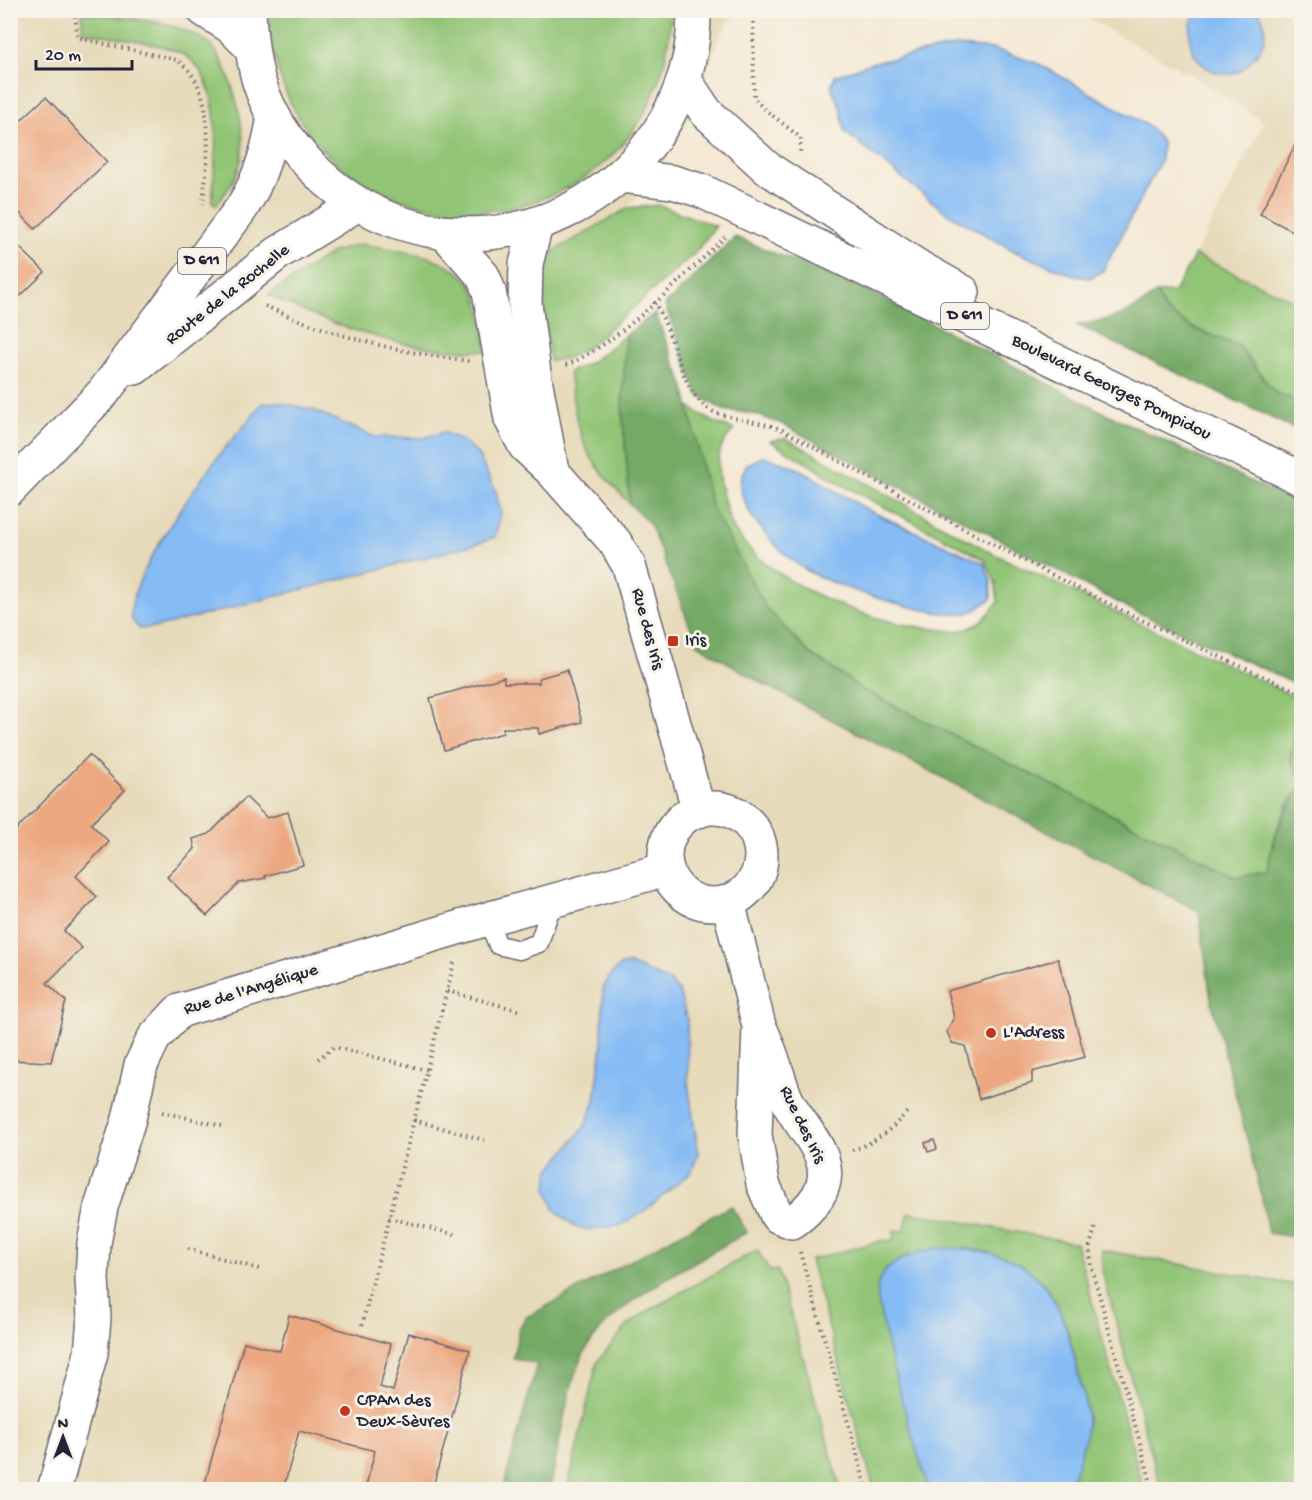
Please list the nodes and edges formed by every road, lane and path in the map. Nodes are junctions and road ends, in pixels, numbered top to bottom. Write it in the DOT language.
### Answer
graph roads {
  1 [pos="204,10"];
  2 [pos="249,10"];
  3 [pos="695,11"];
  4 [pos="250,47"];
  5 [pos="684,79"];
  6 [pos="274,117"];
  7 [pos="621,176"];
  8 [pos="358,204"];
  9 [pos="537,225"];
  10 [pos="446,234"];
  11 [pos="654,302"];
  12 [pos="103,393"];
  13 [pos="1302,457"];
  14 [pos="552,471"];
  15 [pos="1302,480"];
  16 [pos="10,489"];
  17 [pos="1302,693"];
  18 [pos="699,811"];
  19 [pos="667,869"];
  20 [pos="728,902"];
  21 [pos="456,957"];
  22 [pos="447,991"];
  23 [pos="521,1011"];
  24 [pos="759,1026"];
  25 [pos="318,1059"];
  26 [pos="427,1070"];
  27 [pos="133,1104"];
  28 [pos="909,1110"];
  29 [pos="414,1120"];
  30 [pos="222,1126"];
  31 [pos="484,1140"];
  32 [pos="843,1153"];
  33 [pos="389,1218"];
  34 [pos="1095,1228"];
  35 [pos="457,1235"];
  36 [pos="188,1249"];
  37 [pos="800,1252"];
  38 [pos="259,1269"];
  39 [pos="362,1325"];
  40 [pos="54,1490"];
  41 [pos="867,1490"];
  42 [pos="1153,1490"];
  1 -- 4 [label="main road"];
  2 -- 4 [label="main road"];
  3 -- 5 [label="main road"];
  4 -- 6 [label="main road"];
  5 -- 7 [label="main road"];
  5 -- 13 [label="main road, Boulevard Georges Pompidou / D 611"];
  6 -- 8 [label="main road"];
  6 -- 12 [label="main road, Route de la Rochelle / D 611"];
  7 -- 9 [label="main road"];
  7 -- 15 [label="main road, Boulevard Georges Pompidou / D 611"];
  8 -- 10 [label="main road"];
  8 -- 12 [label="main road, Route de la Rochelle / D 611"];
  9 -- 10 [label="main road"];
  9 -- 14 [label="main road"];
  10 -- 14 [label="main road, Rue des Iris"];
  11 -- 17 [label="path"];
  12 -- 16 [label="main road, Route de la Rochelle / D 611"];
  14 -- 18 [label="main road, Rue des Iris"];
  18 -- 19 [label="main road"];
  18 -- 20 [label="main road"];
  19 -- 20 [label="main road"];
  19 -- 27 [label="main road, Rue de l'Angélique"];
  20 -- 24 [label="main road, Rue des Iris"];
  21 -- 22 [label="path"];
  22 -- 23 [label="path"];
  22 -- 26 [label="path"];
  24 -- 24 [label="main road, Rue des Iris"];
  25 -- 26 [label="path"];
  26 -- 29 [label="path"];
  27 -- 30 [label="path"];
  27 -- 40 [label="main road, Rue de l'Angélique"];
  28 -- 32 [label="path"];
  29 -- 31 [label="path"];
  29 -- 33 [label="path"];
  33 -- 35 [label="path"];
  33 -- 39 [label="path"];
  34 -- 42 [label="path"];
  36 -- 38 [label="path"];
  37 -- 41 [label="path"];
}
